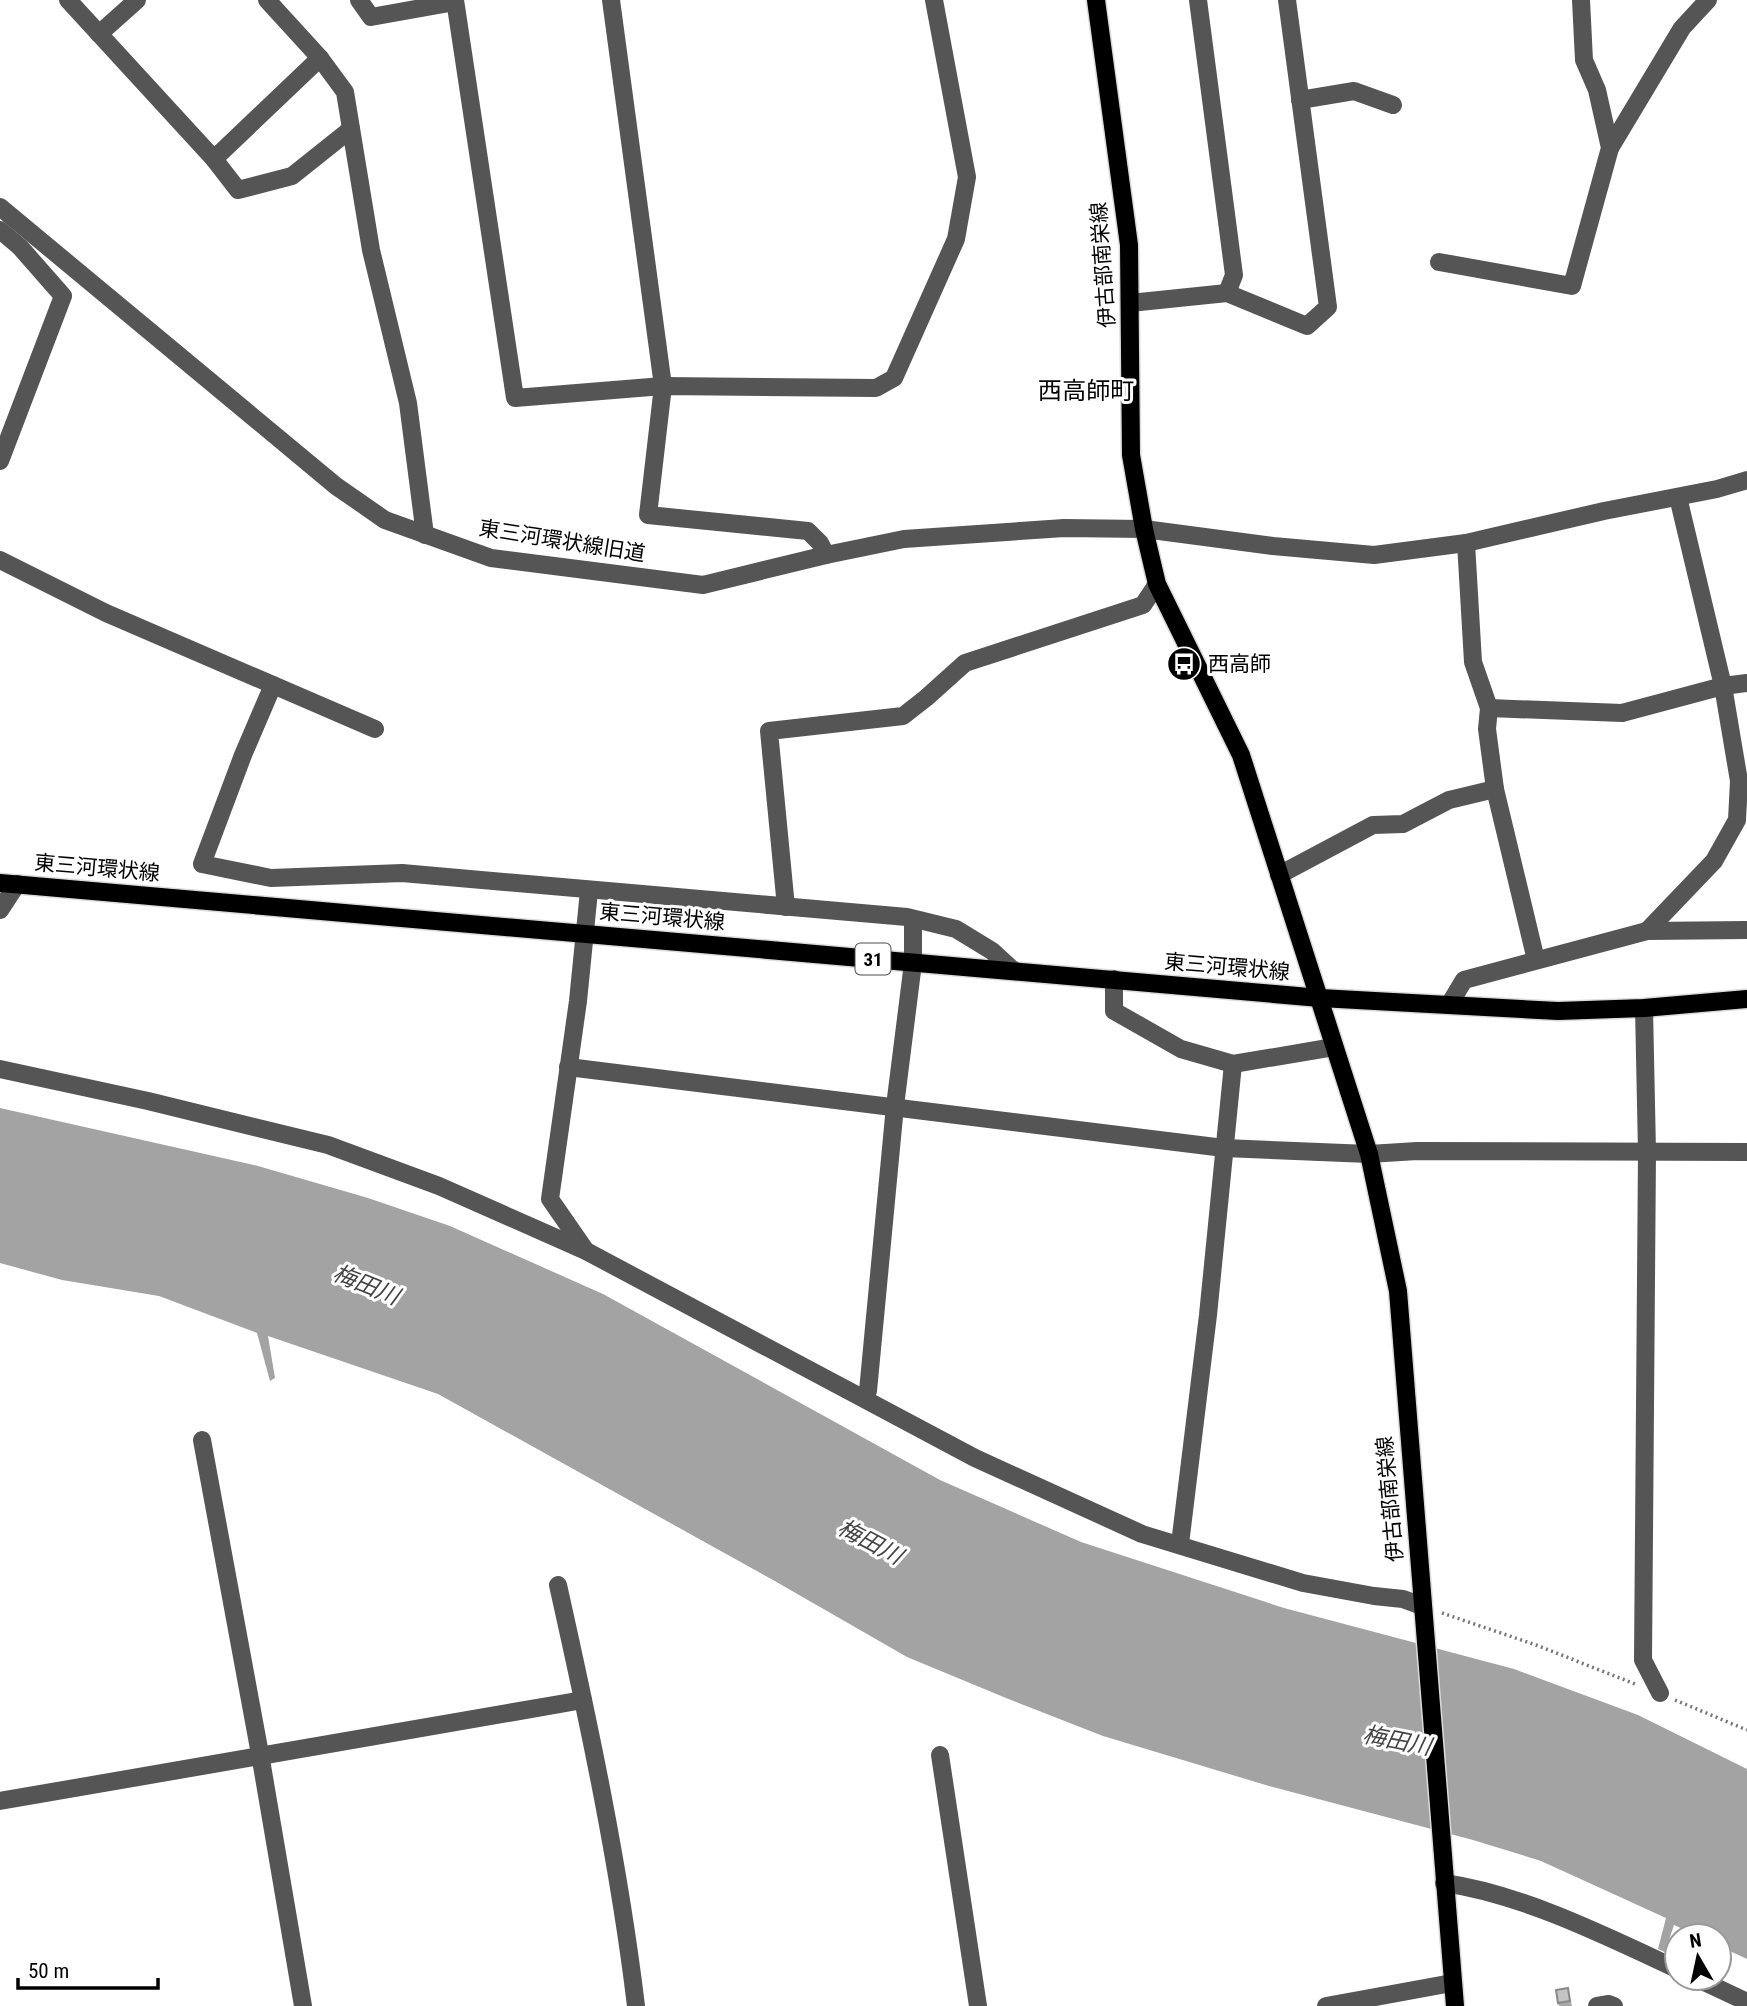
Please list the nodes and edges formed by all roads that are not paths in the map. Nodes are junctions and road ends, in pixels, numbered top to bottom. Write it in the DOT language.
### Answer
graph roads {
  1 [pos="68,0"];
  2 [pos="137,0"];
  3 [pos="267,0"];
  4 [pos="359,0"];
  5 [pos="611,0"];
  6 [pos="934,0"];
  7 [pos="1096,0"];
  8 [pos="1198,0"];
  9 [pos="1287,0"];
  10 [pos="1581,0"];
  11 [pos="1708,0"];
  12 [pos="455,1"];
  13 [pos="99,34"];
  14 [pos="320,58"];
  15 [pos="1300,100"];
  16 [pos="1393,105"];
  17 [pos="351,129"];
  18 [pos="1610,148"];
  19 [pos="214,159"];
  20 [pos="0,207"];
  21 [pos="0,230"];
  22 [pos="1439,262"];
  23 [pos="1227,293"];
  24 [pos="1130,303"];
  25 [pos="663,386"];
  26 [pos="0,461"];
  27 [pos="1747,480"];
  28 [pos="1678,497"];
  29 [pos="1144,528"];
  30 [pos="425,535"];
  31 [pos="1466,542"];
  32 [pos="826,555"];
  33 [pos="0,560"];
  34 [pos="1157,584"];
  35 [pos="1747,683"];
  36 [pos="273,685"];
  37 [pos="1723,686"];
  38 [pos="1489,708"];
  39 [pos="375,729"];
  40 [pos="1495,789"];
  41 [pos="1279,875"];
  42 [pos="8,883"];
  43 [pos="589,891"];
  44 [pos="786,907"];
  45 [pos="0,910"];
  46 [pos="914,919"];
  47 [pos="1647,930"];
  48 [pos="1747,930"];
  49 [pos="583,933"];
  50 [pos="1536,960"];
  51 [pos="913,963"];
  52 [pos="1013,970"];
  53 [pos="1114,979"];
  54 [pos="1320,998"];
  55 [pos="1747,999"];
  56 [pos="1450,1005"];
  57 [pos="1644,1008"];
  58 [pos="1334,1047"];
  59 [pos="1233,1064"];
  60 [pos="568,1067"];
  61 [pos="0,1069"];
  62 [pos="895,1106"];
  63 [pos="1224,1148"];
  64 [pos="1647,1152"];
  65 [pos="1747,1152"];
  66 [pos="1369,1154"];
  67 [pos="586,1251"];
  68 [pos="863,1397"];
  69 [pos="202,1440"];
  70 [pos="1180,1544"];
  71 [pos="558,1585"];
  72 [pos="1422,1606"];
  73 [pos="1660,1693"];
  74 [pos="583,1700"];
  75 [pos="260,1754"];
  76 [pos="940,1755"];
  77 [pos="0,1801"];
  78 [pos="1444,1883"];
  79 [pos="1663,1962"];
  80 [pos="1451,1983"];
  81 [pos="1726,1992"];
  82 [pos="1747,2002"];
  83 [pos="303,2006"];
  84 [pos="636,2006"];
  85 [pos="978,2006"];
  86 [pos="1326,2006"];
  87 [pos="1455,2006"];
  88 [pos="1597,2006"];
  89 [pos="1614,2006"];
  1 -- 13 [label="street"];
  2 -- 13 [label="street"];
  3 -- 14 [label="street"];
  4 -- 12 [label="street"];
  5 -- 25 [label="street"];
  6 -- 25 [label="street"];
  7 -- 24 [label="main road, 伊古部南栄線"];
  8 -- 23 [label="street"];
  9 -- 15 [label="street"];
  10 -- 18 [label="street"];
  11 -- 18 [label="street"];
  12 -- 25 [label="street"];
  13 -- 19 [label="street"];
  14 -- 17 [label="street"];
  14 -- 19 [label="street"];
  15 -- 16 [label="street"];
  15 -- 23 [label="street"];
  17 -- 19 [label="street"];
  17 -- 30 [label="street"];
  18 -- 22 [label="street"];
  20 -- 30 [label="street, 東三河環状線旧道"];
  21 -- 26 [label="street"];
  23 -- 24 [label="street"];
  24 -- 29 [label="main road, 伊古部南栄線"];
  25 -- 32 [label="street"];
  27 -- 28 [label="street, 東三河環状線旧道"];
  28 -- 31 [label="street, 東三河環状線旧道"];
  28 -- 37 [label="street"];
  29 -- 31 [label="street, 東三河環状線旧道"];
  29 -- 32 [label="street, 東三河環状線旧道"];
  29 -- 34 [label="main road, 東三河環状線"];
  30 -- 32 [label="street, 東三河環状線旧道"];
  31 -- 38 [label="street"];
  33 -- 36 [label="street"];
  34 -- 41 [label="main road, 東三河環状線"];
  34 -- 44 [label="street"];
  35 -- 37 [label="street"];
  36 -- 39 [label="street"];
  36 -- 43 [label="street"];
  37 -- 38 [label="street"];
  37 -- 47 [label="street"];
  38 -- 40 [label="street"];
  40 -- 41 [label="street"];
  40 -- 50 [label="street"];
  41 -- 54 [label="main road, 東三河環状線"];
  42 -- 45 [label="street"];
  42 -- 49 [label="main road, 東三河環状線 / 31"];
  43 -- 44 [label="street"];
  43 -- 49 [label="street"];
  44 -- 46 [label="street"];
  46 -- 51 [label="street"];
  46 -- 52 [label="street"];
  47 -- 48 [label="street"];
  47 -- 50 [label="street"];
  49 -- 51 [label="main road, 東三河環状線 / 31"];
  49 -- 60 [label="street"];
  50 -- 56 [label="street"];
  51 -- 52 [label="main road, 東三河環状線 / 31"];
  51 -- 62 [label="street"];
  52 -- 53 [label="main road, 東三河環状線 / 31"];
  53 -- 54 [label="main road, 東三河環状線 / 31"];
  53 -- 59 [label="street"];
  54 -- 56 [label="main road, 東三河環状線 / 31"];
  54 -- 58 [label="main road, 伊古部南栄線"];
  55 -- 57 [label="main road, 東三河環状線 / 31"];
  56 -- 57 [label="main road, 東三河環状線 / 31"];
  57 -- 64 [label="street"];
  58 -- 59 [label="street"];
  58 -- 66 [label="main road, 伊古部南栄線"];
  59 -- 63 [label="street"];
  60 -- 62 [label="street"];
  60 -- 67 [label="street"];
  61 -- 67 [label="street"];
  62 -- 63 [label="street"];
  62 -- 68 [label="street"];
  63 -- 66 [label="street"];
  63 -- 70 [label="street"];
  64 -- 65 [label="street"];
  64 -- 66 [label="street"];
  64 -- 73 [label="street"];
  66 -- 72 [label="main road, 伊古部南栄線"];
  67 -- 68 [label="street"];
  68 -- 70 [label="street"];
  69 -- 75 [label="street"];
  70 -- 72 [label="street"];
  71 -- 74 [label="street"];
  72 -- 78 [label="main road, 伊古部南栄線"];
  74 -- 75 [label="street"];
  74 -- 84 [label="street"];
  75 -- 77 [label="street"];
  75 -- 83 [label="street"];
  76 -- 85 [label="street"];
  78 -- 79 [label="street"];
  78 -- 80 [label="main road, 伊古部南栄線"];
  80 -- 86 [label="street"];
  80 -- 87 [label="main road, 伊古部南栄線"];
  81 -- 82 [label="street"];
  88 -- 89 [label="street"];
}
